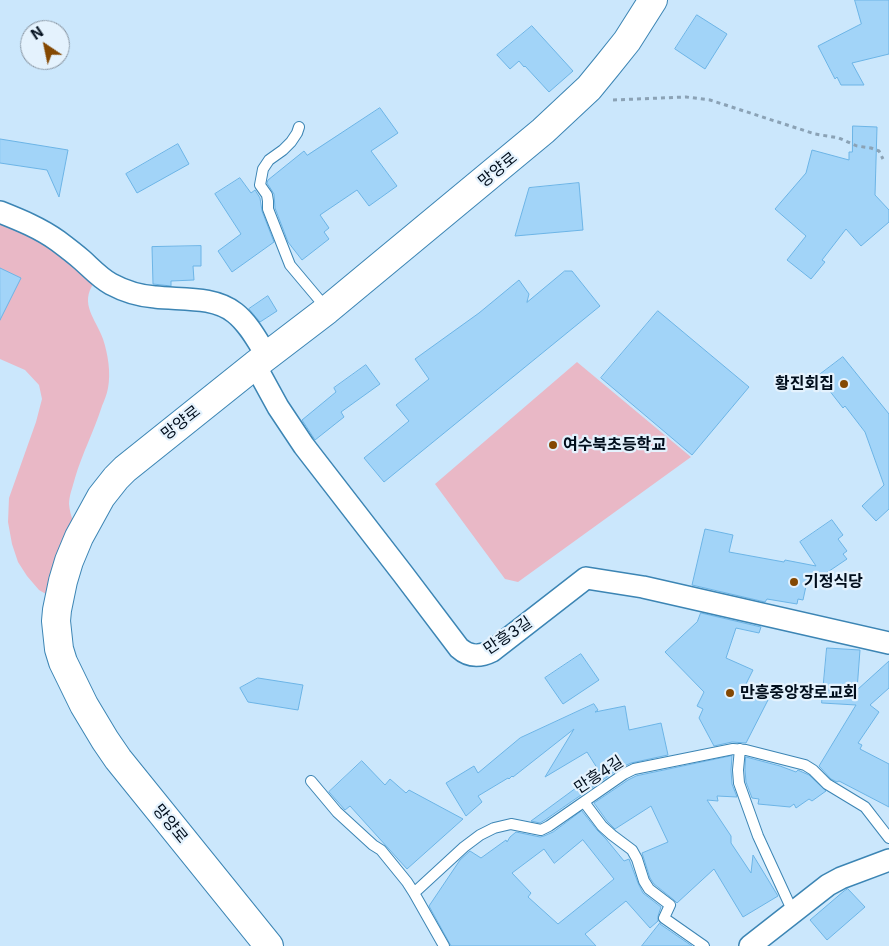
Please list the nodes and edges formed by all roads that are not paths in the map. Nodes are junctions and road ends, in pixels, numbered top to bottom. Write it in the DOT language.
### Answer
graph roads {
  1 [pos="653,0"];
  2 [pos="299,127"];
  3 [pos="0,212"];
  4 [pos="327,310"];
  5 [pos="261,360"];
  6 [pos="889,643"];
  7 [pos="740,749"];
  8 [pos="311,781"];
  9 [pos="584,802"];
  10 [pos="889,838"];
  11 [pos="889,860"];
  12 [pos="414,893"];
  13 [pos="793,912"];
  14 [pos="269,946"];
  15 [pos="444,946"];
  16 [pos="704,946"];
  17 [pos="750,946"];
  1 -- 4 [label="main road, 망양로"];
  2 -- 4 [label="lane"];
  3 -- 5 [label="street"];
  4 -- 5 [label="main road, 망양로"];
  5 -- 6 [label="street, 만흥3길"];
  5 -- 14 [label="main road, 망양로"];
  7 -- 9 [label="lane, 만흥4길"];
  7 -- 10 [label="lane, 만흥4길"];
  7 -- 13 [label="lane"];
  8 -- 12 [label="lane"];
  9 -- 12 [label="lane, 만흥4길"];
  9 -- 16 [label="lane"];
  11 -- 13 [label="street"];
  12 -- 15 [label="lane"];
  13 -- 17 [label="street"];
}
